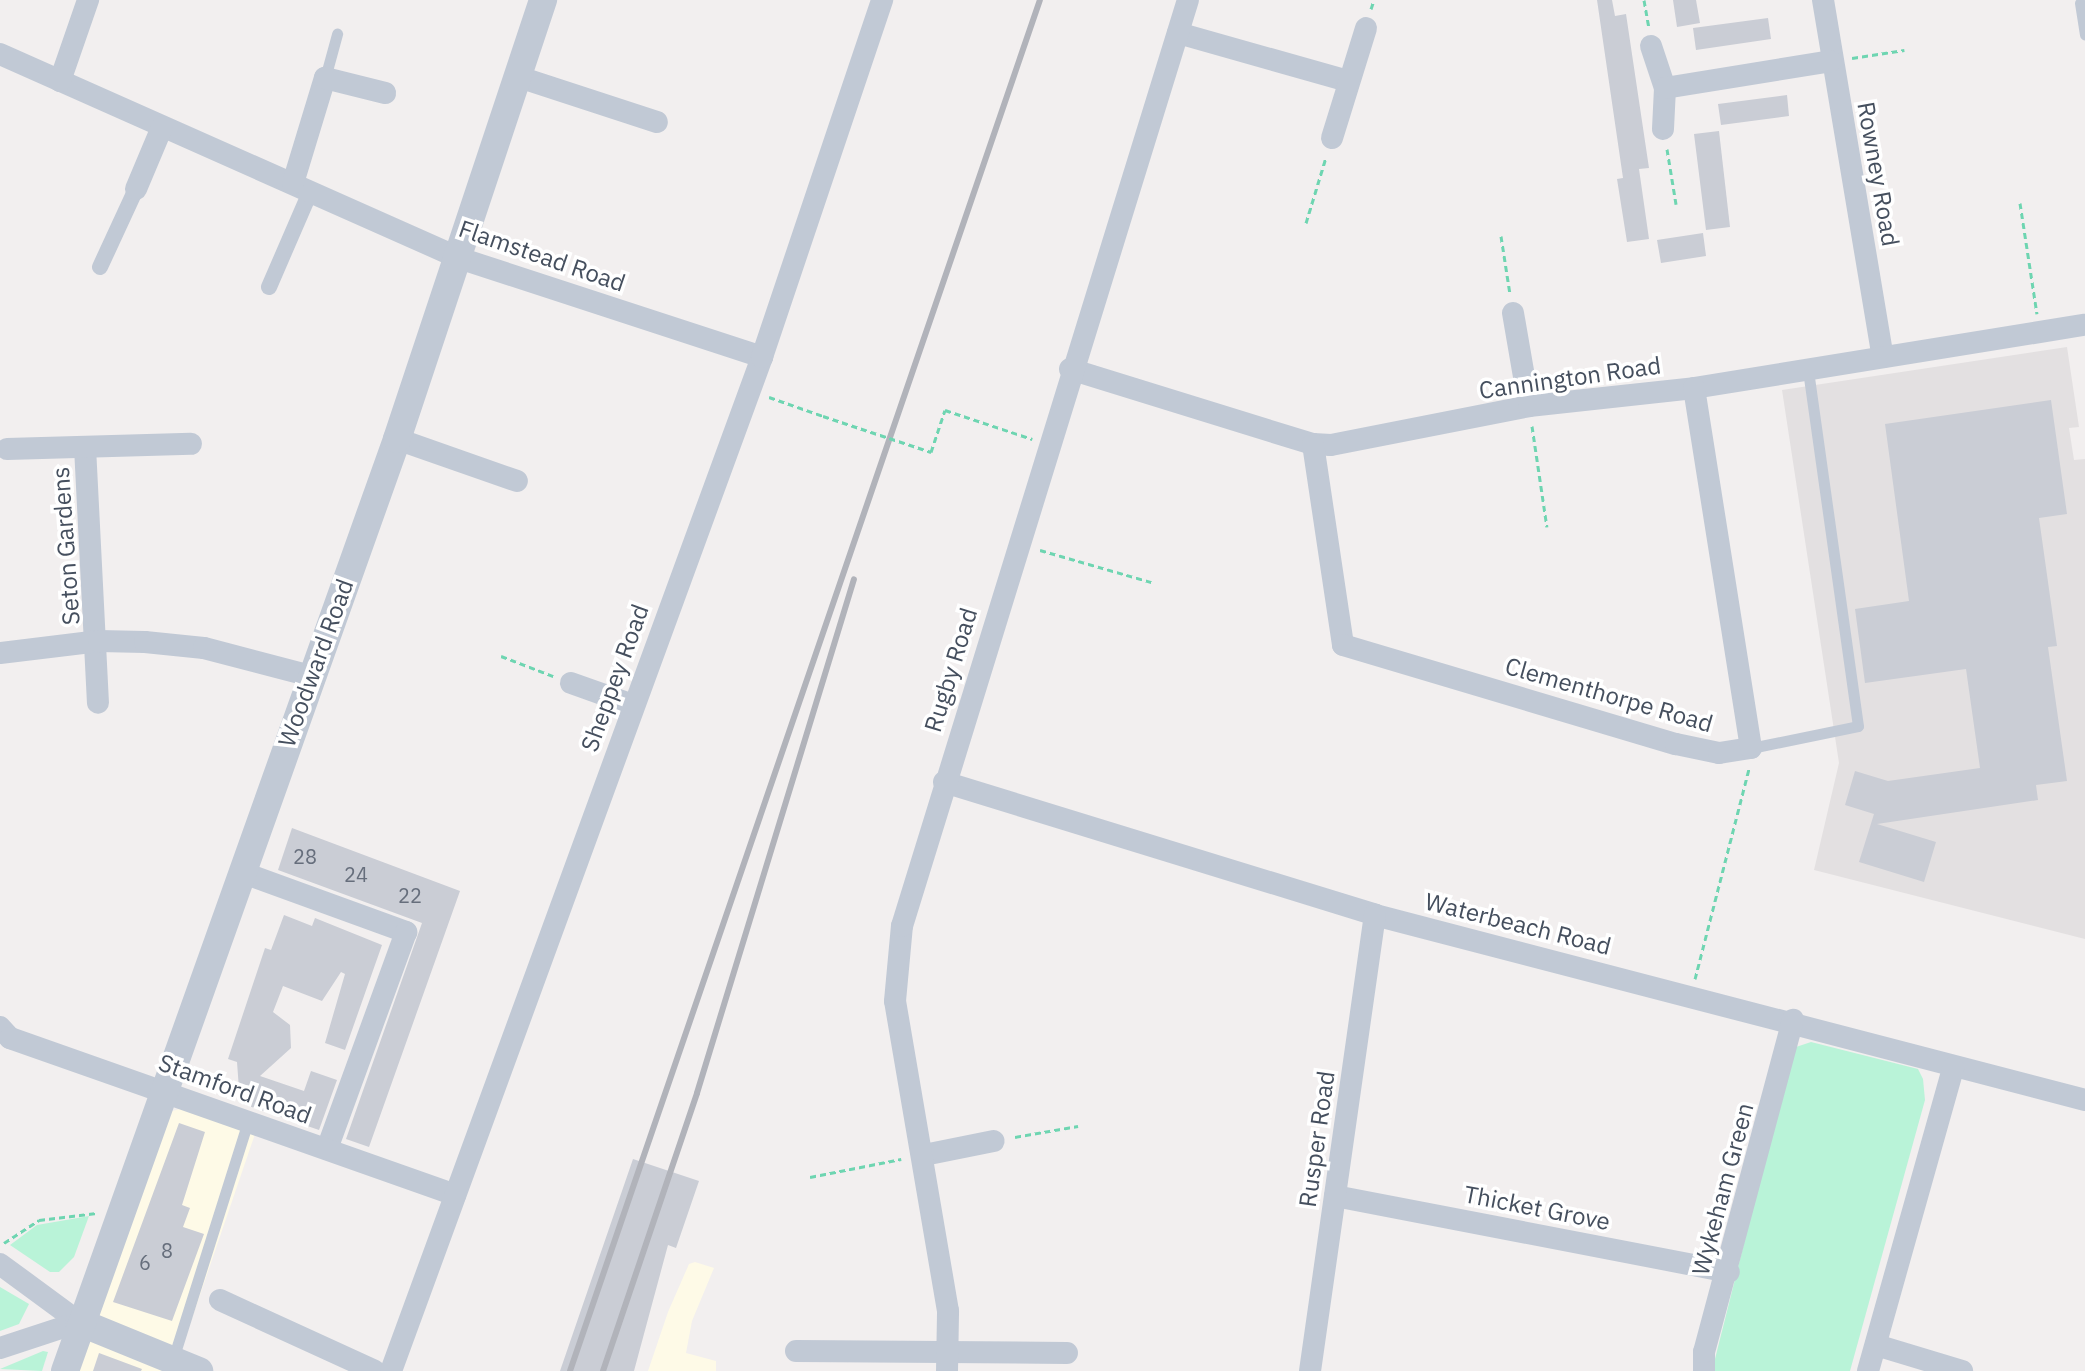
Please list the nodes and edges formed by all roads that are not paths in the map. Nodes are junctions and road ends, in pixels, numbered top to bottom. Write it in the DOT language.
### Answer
graph roads {
  1 [pos="88,0"];
  2 [pos="543,0"];
  3 [pos="882,0"];
  4 [pos="1188,0"];
  5 [pos="1823,0"];
  6 [pos="2080,3"];
  7 [pos="1366,28"];
  8 [pos="1178,33"];
  9 [pos="337,34"];
  10 [pos="2085,35"];
  11 [pos="1651,46"];
  12 [pos="0,54"];
  13 [pos="1831,61"];
  14 [pos="519,77"];
  15 [pos="325,78"];
  16 [pos="60,81"];
  17 [pos="1348,81"];
  18 [pos="1665,88"];
  19 [pos="385,93"];
  20 [pos="657,122"];
  21 [pos="162,127"];
  22 [pos="1663,129"];
  23 [pos="1332,138"];
  24 [pos="302,186"];
  25 [pos="136,189"];
  26 [pos="459,258"];
  27 [pos="100,267"];
  28 [pos="269,287"];
  29 [pos="1513,313"];
  30 [pos="2085,325"];
  31 [pos="762,357"];
  32 [pos="1883,357"];
  33 [pos="1070,369"];
  34 [pos="1808,370"];
  35 [pos="1694,388"];
  36 [pos="1529,406"];
  37 [pos="397,439"];
  38 [pos="191,444"];
  39 [pos="1313,444"];
  40 [pos="85,447"];
  41 [pos="7,449"];
  42 [pos="517,481"];
  43 [pos="99,641"];
  44 [pos="0,653"];
  45 [pos="311,676"];
  46 [pos="571,683"];
  47 [pos="98,703"];
  48 [pos="633,705"];
  49 [pos="1751,748"];
  50 [pos="944,782"];
  51 [pos="241,872"];
  52 [pos="1375,915"];
  53 [pos="1793,1020"];
  54 [pos="0,1027"];
  55 [pos="1953,1068"];
  56 [pos="163,1090"];
  57 [pos="2085,1100"];
  58 [pos="248,1121"];
  59 [pos="994,1141"];
  60 [pos="327,1149"];
  61 [pos="924,1155"];
  62 [pos="455,1195"];
  63 [pos="1335,1196"];
  64 [pos="1,1255"];
  65 [pos="1729,1272"];
  66 [pos="220,1300"];
  67 [pos="79,1322"];
  68 [pos="1876,1345"];
  69 [pos="0,1348"];
  70 [pos="796,1351"];
  71 [pos="1067,1353"];
  72 [pos="948,1362"];
  73 [pos="189,1367"];
  74 [pos="65,1371"];
  75 [pos="375,1371"];
  76 [pos="391,1371"];
  77 [pos="1310,1371"];
  78 [pos="1704,1371"];
  79 [pos="1868,1371"];
  80 [pos="1962,1371"];
  1 -- 16 [label="street"];
  2 -- 14 [label="street, Woodward Road"];
  3 -- 31 [label="street, Sheppey Road"];
  4 -- 8 [label="street, Rugby Road"];
  5 -- 13 [label="street, Rowney Road"];
  6 -- 10 [label="lane"];
  7 -- 17 [label="street"];
  8 -- 17 [label="street"];
  8 -- 33 [label="street, Rugby Road"];
  9 -- 15 [label="lane"];
  11 -- 18 [label="street"];
  12 -- 16 [label="street, Flamstead Road"];
  13 -- 18 [label="street"];
  13 -- 32 [label="street, Rowney Road"];
  14 -- 20 [label="street"];
  14 -- 26 [label="street, Woodward Road"];
  15 -- 19 [label="street"];
  15 -- 24 [label="street"];
  16 -- 21 [label="street, Flamstead Road"];
  17 -- 23 [label="street"];
  18 -- 22 [label="street"];
  21 -- 24 [label="street, Flamstead Road"];
  21 -- 25 [label="street"];
  24 -- 26 [label="street, Flamstead Road"];
  24 -- 28 [label="street"];
  25 -- 27 [label="street"];
  26 -- 31 [label="street, Flamstead Road"];
  26 -- 37 [label="street, Woodward Road"];
  29 -- 36 [label="street"];
  30 -- 32 [label="street, Cannington Road"];
  31 -- 48 [label="street, Sheppey Road"];
  32 -- 34 [label="street, Cannington Road"];
  33 -- 39 [label="street, Cannington Road"];
  33 -- 50 [label="street, Rugby Road"];
  34 -- 35 [label="street, Cannington Road"];
  34 -- 49 [label="lane"];
  35 -- 36 [label="street, Cannington Road"];
  35 -- 49 [label="street, Clementhorpe Road"];
  36 -- 39 [label="street, Cannington Road"];
  37 -- 42 [label="street"];
  37 -- 45 [label="street, Woodward Road"];
  38 -- 40 [label="street"];
  39 -- 49 [label="street, Clementhorpe Road"];
  40 -- 41 [label="street"];
  40 -- 43 [label="street, Seton Gardens"];
  43 -- 44 [label="street"];
  43 -- 45 [label="street"];
  43 -- 47 [label="street, Seton Gardens"];
  45 -- 51 [label="street, Woodward Road"];
  46 -- 48 [label="street"];
  48 -- 62 [label="street, Sheppey Road"];
  50 -- 52 [label="street, Waterbeach Road"];
  50 -- 61 [label="street, Rugby Road"];
  51 -- 56 [label="street, Woodward Road"];
  51 -- 60 [label="street"];
  52 -- 53 [label="street, Waterbeach Road"];
  52 -- 63 [label="street, Rusper Road"];
  53 -- 55 [label="street, Waterbeach Road"];
  53 -- 65 [label="street, Wykeham Green"];
  54 -- 56 [label="street, Stamford Road"];
  55 -- 57 [label="street, Waterbeach Road"];
  55 -- 68 [label="street"];
  56 -- 58 [label="street, Stamford Road"];
  56 -- 67 [label="street, Woodward Road"];
  58 -- 60 [label="street, Stamford Road"];
  58 -- 73 [label="lane"];
  59 -- 61 [label="street"];
  60 -- 62 [label="street, Stamford Road"];
  61 -- 72 [label="street, Rugby Road"];
  62 -- 76 [label="street, Sheppey Road"];
  63 -- 65 [label="street, Thicket Grove"];
  63 -- 77 [label="street, Rusper Road"];
  64 -- 67 [label="street"];
  65 -- 78 [label="street, Wykeham Green"];
  66 -- 75 [label="street"];
  67 -- 69 [label="street"];
  67 -- 73 [label="street"];
  67 -- 74 [label="street, Woodward Road"];
  68 -- 79 [label="street"];
  68 -- 80 [label="street"];
  70 -- 72 [label="street"];
  71 -- 72 [label="street"];
}
